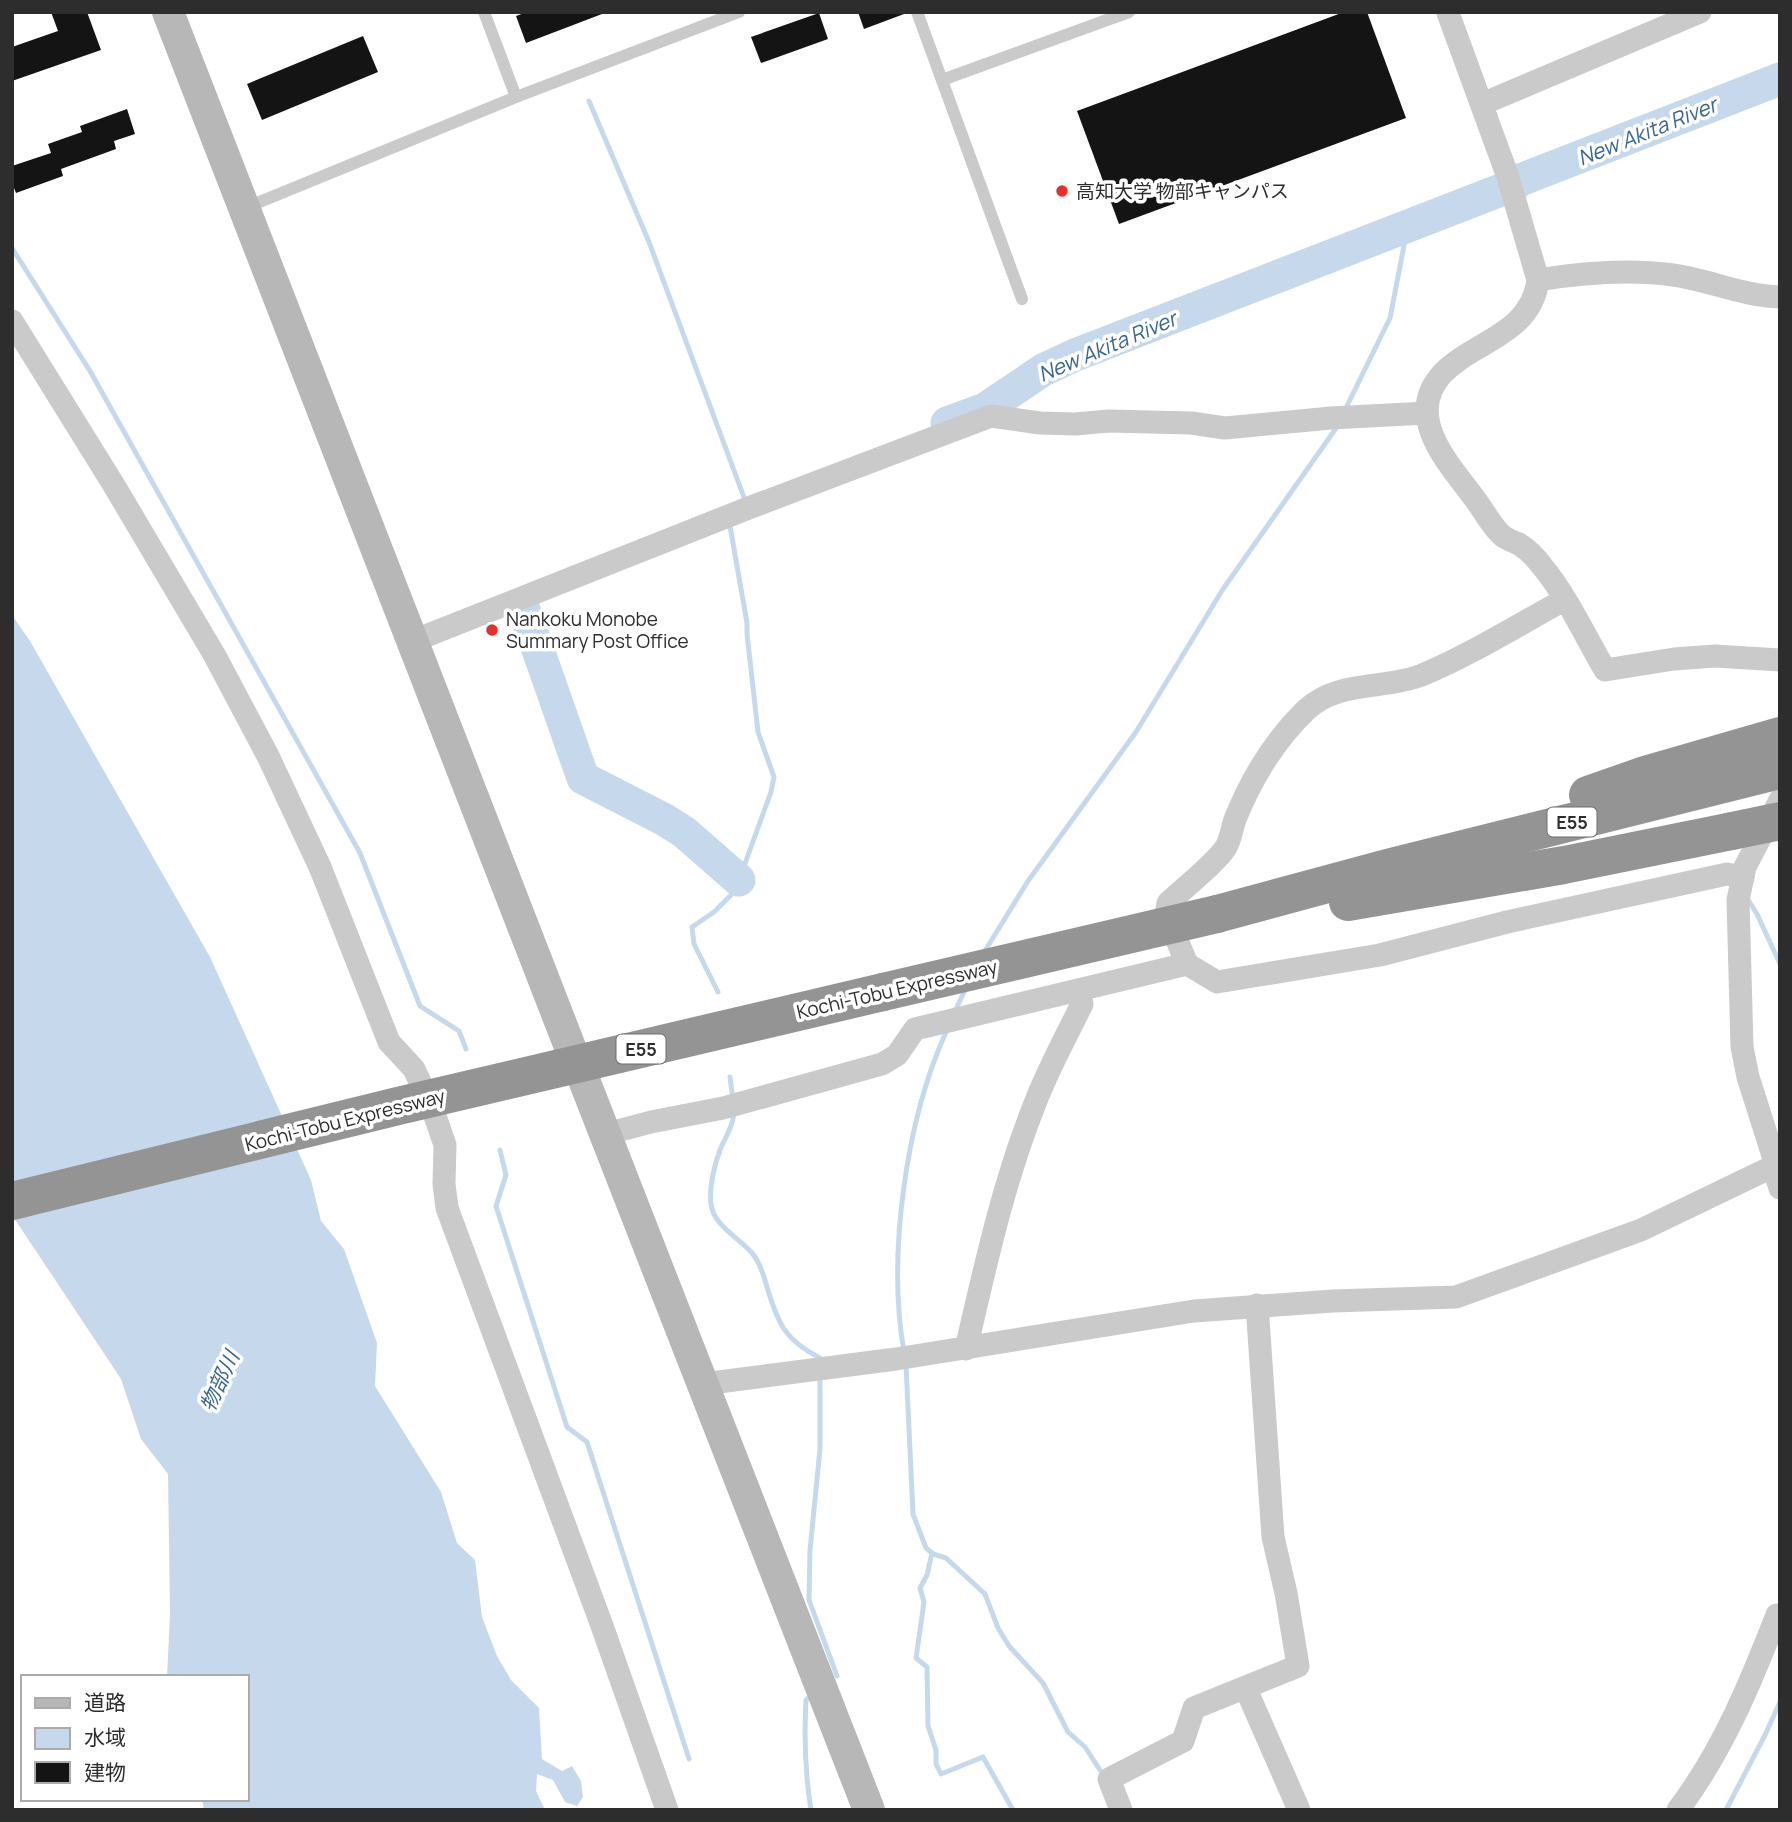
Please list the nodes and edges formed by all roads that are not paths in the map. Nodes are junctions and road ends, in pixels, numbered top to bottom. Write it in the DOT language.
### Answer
graph roads {
  1 [pos="168,12"];
  2 [pos="484,12"];
  3 [pos="739,12"];
  4 [pos="917,12"];
  5 [pos="1129,12"];
  6 [pos="1700,12"];
  7 [pos="1448,13"];
  8 [pos="942,80"];
  9 [pos="516,97"];
  10 [pos="1482,104"];
  11 [pos="244,209"];
  12 [pos="1538,280"];
  13 [pos="1780,297"];
  14 [pos="1022,299"];
  15 [pos="12,321"];
  16 [pos="1427,413"];
  17 [pos="1564,600"];
  18 [pos="413,641"];
  19 [pos="1780,660"];
  20 [pos="1769,765"];
  21 [pos="1756,832"];
  22 [pos="1780,839"];
  23 [pos="1743,877"];
  24 [pos="1217,914"];
  25 [pos="1187,964"];
  26 [pos="1079,990"];
  27 [pos="570,1047"];
  28 [pos="584,1080"];
  29 [pos="418,1101"];
  30 [pos="606,1134"];
  31 [pos="1776,1165"];
  32 [pos="1780,1188"];
  33 [pos="12,1201"];
  34 [pos="1257,1305"];
  35 [pos="966,1349"];
  36 [pos="703,1384"];
  37 [pos="1780,1615"];
  38 [pos="1245,1689"];
  39 [pos="667,1810"];
  40 [pos="869,1810"];
  41 [pos="1121,1810"];
  42 [pos="1298,1810"];
  43 [pos="1678,1810"];
  1 -- 11 [label="street"];
  2 -- 9 [label="lane"];
  3 -- 9 [label="lane"];
  4 -- 8 [label="lane"];
  5 -- 8 [label="lane"];
  6 -- 10 [label="street"];
  7 -- 10 [label="street"];
  8 -- 14 [label="lane"];
  9 -- 11 [label="lane"];
  10 -- 12 [label="street"];
  11 -- 18 [label="street"];
  12 -- 13 [label="street"];
  12 -- 16 [label="street"];
  15 -- 29 [label="street"];
  16 -- 17 [label="street"];
  16 -- 18 [label="street"];
  17 -- 19 [label="street"];
  17 -- 25 [label="street"];
  18 -- 27 [label="street"];
  20 -- 21 [label="street"];
  20 -- 24 [label="highway, Kochi-Tobu Expressway / E55"];
  21 -- 22 [label="street"];
  21 -- 23 [label="street"];
  21 -- 24 [label="highway"];
  23 -- 25 [label="street"];
  23 -- 31 [label="street"];
  24 -- 29 [label="highway, Kochi-Tobu Expressway / E55, bridge"];
  25 -- 26 [label="street"];
  26 -- 30 [label="street"];
  26 -- 35 [label="street"];
  28 -- 30 [label="street"];
  29 -- 33 [label="highway, Kochi-Tobu Expressway / E55"];
  29 -- 39 [label="street"];
  30 -- 36 [label="street"];
  31 -- 32 [label="street"];
  31 -- 34 [label="street"];
  34 -- 35 [label="street"];
  34 -- 38 [label="street"];
  35 -- 36 [label="street"];
  36 -- 40 [label="street"];
  37 -- 43 [label="street"];
  38 -- 41 [label="street"];
  38 -- 42 [label="street"];
}
